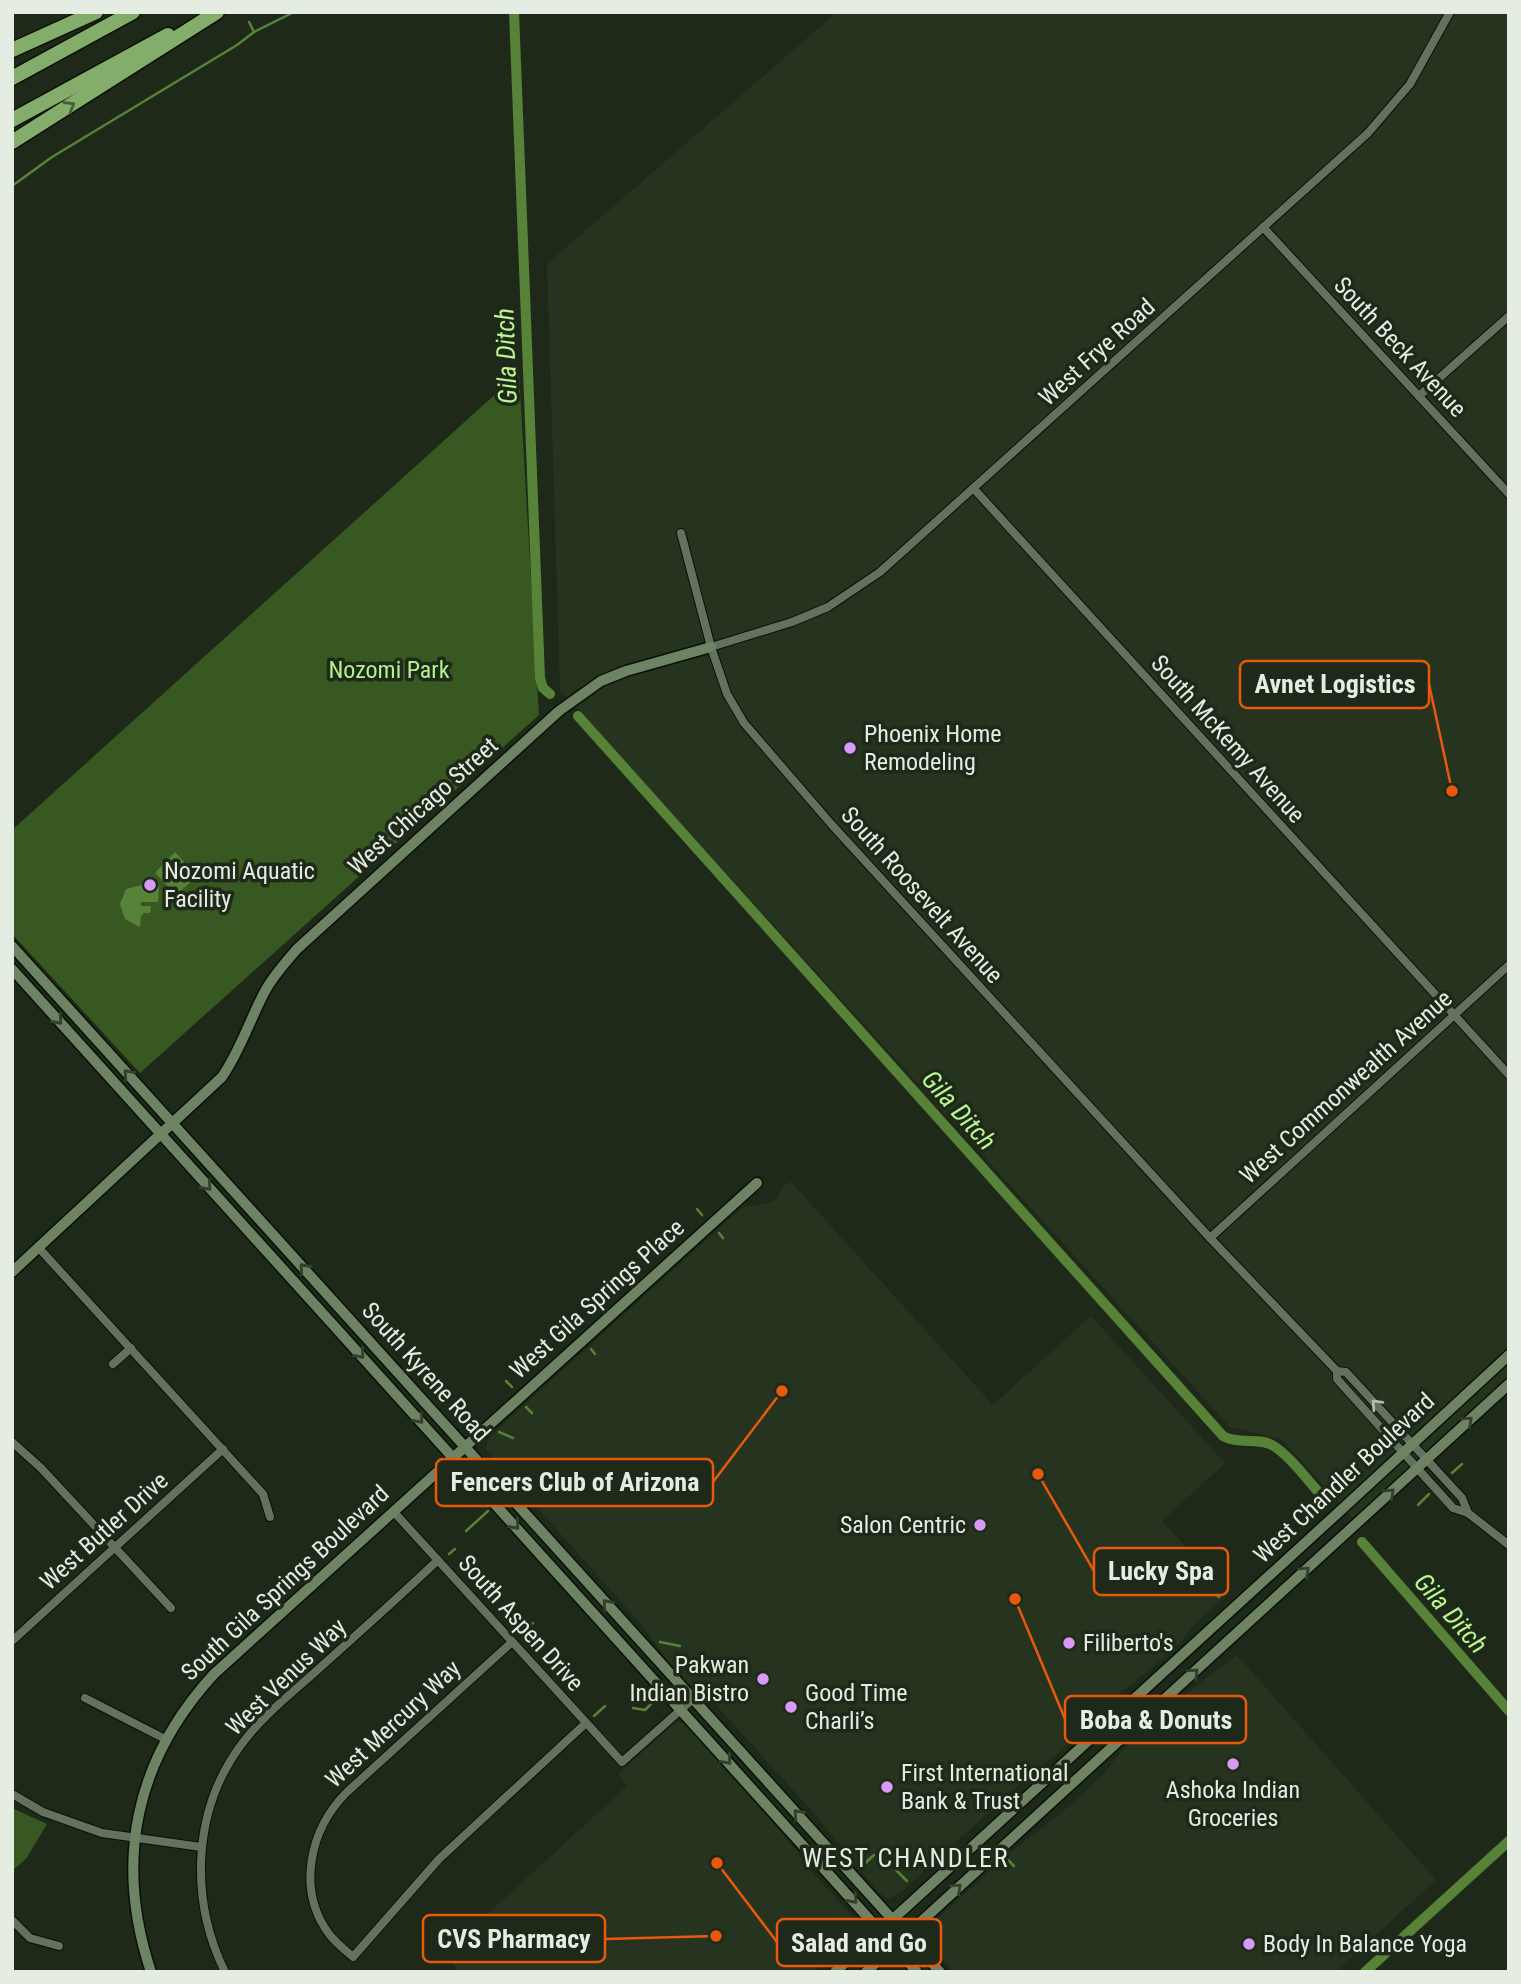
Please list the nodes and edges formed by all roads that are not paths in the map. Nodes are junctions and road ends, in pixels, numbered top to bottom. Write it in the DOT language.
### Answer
graph roads {
  1 [pos="96,12"];
  2 [pos="133,12"];
  3 [pos="211,12"];
  4 [pos="217,12"];
  5 [pos="1450,12"];
  6 [pos="12,50"];
  7 [pos="12,79"];
  8 [pos="12,120"];
  9 [pos="12,142"];
  10 [pos="1263,227"];
  11 [pos="1509,316"];
  12 [pos="1419,396"];
  13 [pos="974,489"];
  14 [pos="1509,494"];
  15 [pos="681,533"];
  16 [pos="711,647"];
  17 [pos="12,946"];
  18 [pos="1509,965"];
  19 [pos="12,970"];
  20 [pos="1454,1015"];
  21 [pos="1509,1075"];
  22 [pos="173,1124"];
  23 [pos="161,1135"];
  24 [pos="757,1183"];
  25 [pos="1210,1238"];
  26 [pos="38,1247"];
  27 [pos="12,1272"];
  28 [pos="131,1348"];
  29 [pos="1509,1355"];
  30 [pos="113,1364"];
  31 [pos="1336,1371"];
  32 [pos="1509,1384"];
  33 [pos="12,1442"];
  34 [pos="1412,1443"];
  35 [pos="465,1446"];
  36 [pos="223,1449"];
  37 [pos="1403,1452"];
  38 [pos="453,1457"];
  39 [pos="1426,1459"];
  40 [pos="1417,1467"];
  41 [pos="393,1511"];
  42 [pos="1468,1513"];
  43 [pos="270,1517"];
  44 [pos="1509,1545"];
  45 [pos="114,1548"];
  46 [pos="438,1560"];
  47 [pos="171,1608"];
  48 [pos="12,1641"];
  49 [pos="512,1642"];
  50 [pos="85,1698"];
  51 [pos="693,1699"];
  52 [pos="681,1709"];
  53 [pos="586,1723"];
  54 [pos="165,1739"];
  55 [pos="767,1780"];
  56 [pos="12,1794"];
  57 [pos="776,1814"];
  58 [pos="135,1837"];
  59 [pos="201,1847"];
  60 [pos="893,1919"];
  61 [pos="12,1920"];
  62 [pos="881,1930"];
  63 [pos="907,1934"];
  64 [pos="60,1946"];
  65 [pos="894,1946"];
  66 [pos="151,1972"];
  67 [pos="225,1972"];
  68 [pos="835,1972"];
  69 [pos="866,1972"];
  70 [pos="917,1972"];
  71 [pos="940,1972"];
  1 -- 6 [label="highway"];
  2 -- 7 [label="highway"];
  3 -- 8 [label="highway"];
  9 -- 4 [label="highway, one-way"];
  5 -- 10 [label="street, West Frye Road"];
  10 -- 12 [label="street, South Beck Avenue"];
  10 -- 13 [label="street, West Frye Road"];
  11 -- 12 [label="street"];
  12 -- 14 [label="street, South Beck Avenue"];
  13 -- 16 [label="street, West Frye Road"];
  13 -- 20 [label="street, South McKemy Avenue"];
  15 -- 16 [label="street, South Roosevelt Avenue"];
  16 -- 22 [label="main road, West Chicago Street"];
  16 -- 25 [label="street, South Roosevelt Avenue"];
  22 -- 17 [label="main road, South Kyrene Road, one-way"];
  18 -- 20 [label="street, West Commonwealth Avenue"];
  19 -- 23 [label="main road, South Kyrene Road, one-way"];
  20 -- 21 [label="street, South McKemy Avenue"];
  20 -- 25 [label="street, West Commonwealth Avenue"];
  22 -- 23 [label="main road, West Chicago Street"];
  35 -- 22 [label="main road, South Kyrene Road, one-way"];
  23 -- 26 [label="main road, West Chicago Street"];
  23 -- 38 [label="main road, South Kyrene Road, one-way"];
  24 -- 35 [label="main road, West Gila Springs Place"];
  25 -- 31 [label="street, South Roosevelt Avenue"];
  26 -- 27 [label="main road, West Chicago Street"];
  26 -- 28 [label="street"];
  28 -- 30 [label="street"];
  28 -- 36 [label="street"];
  29 -- 34 [label="main road, West Chandler Boulevard"];
  34 -- 31 [label="street, one-way"];
  31 -- 37 [label="street"];
  39 -- 32 [label="main road, West Chandler Boulevard, one-way"];
  33 -- 45 [label="street"];
  34 -- 37 [label="main road, West Chandler Boulevard"];
  34 -- 39 [label="street"];
  35 -- 38 [label="main road, South Gila Springs Boulevard"];
  51 -- 35 [label="main road, South Kyrene Road, one-way"];
  36 -- 43 [label="street"];
  36 -- 45 [label="street, West Butler Drive"];
  37 -- 40 [label="street"];
  37 -- 60 [label="main road, West Chandler Boulevard"];
  38 -- 41 [label="main road, South Gila Springs Boulevard"];
  38 -- 52 [label="main road, South Kyrene Road, one-way"];
  39 -- 40 [label="main road, West Chandler Boulevard"];
  39 -- 42 [label="street"];
  40 -- 42 [label="street"];
  63 -- 40 [label="main road, West Chandler Boulevard, one-way"];
  41 -- 46 [label="street, South Aspen Drive"];
  41 -- 54 [label="main road, South Gila Springs Boulevard"];
  42 -- 44 [label="street"];
  45 -- 47 [label="street"];
  45 -- 48 [label="street, West Butler Drive"];
  46 -- 49 [label="street, South Aspen Drive"];
  46 -- 59 [label="street, West Venus Way"];
  49 -- 53 [label="street, South Aspen Drive"];
  49 -- 53 [label="street, West Mercury Way"];
  50 -- 54 [label="street"];
  51 -- 52 [label="street"];
  51 -- 55 [label="main road, South Kyrene Road"];
  52 -- 53 [label="street, South Aspen Drive"];
  52 -- 57 [label="main road, South Kyrene Road, one-way"];
  54 -- 58 [label="main road, South Gila Springs Boulevard"];
  55 -- 57 [label="main road"];
  60 -- 55 [label="main road, South Kyrene Road, one-way"];
  56 -- 58 [label="street"];
  57 -- 62 [label="main road, South Kyrene Road, one-way"];
  58 -- 59 [label="street"];
  58 -- 66 [label="main road, South Gila Springs Boulevard"];
  59 -- 67 [label="street, West Venus Way"];
  60 -- 62 [label="main road, West Chandler Boulevard"];
  60 -- 63 [label="main road, South Kyrene Road"];
  61 -- 64 [label="street"];
  62 -- 65 [label="main road, South Kyrene Road"];
  62 -- 68 [label="main road, West Chandler Boulevard"];
  63 -- 65 [label="main road, West Chandler Boulevard"];
  63 -- 71 [label="main road, South Kyrene Road"];
  65 -- 69 [label="main road, West Chandler Boulevard"];
  65 -- 70 [label="main road, South Kyrene Road"];
}
